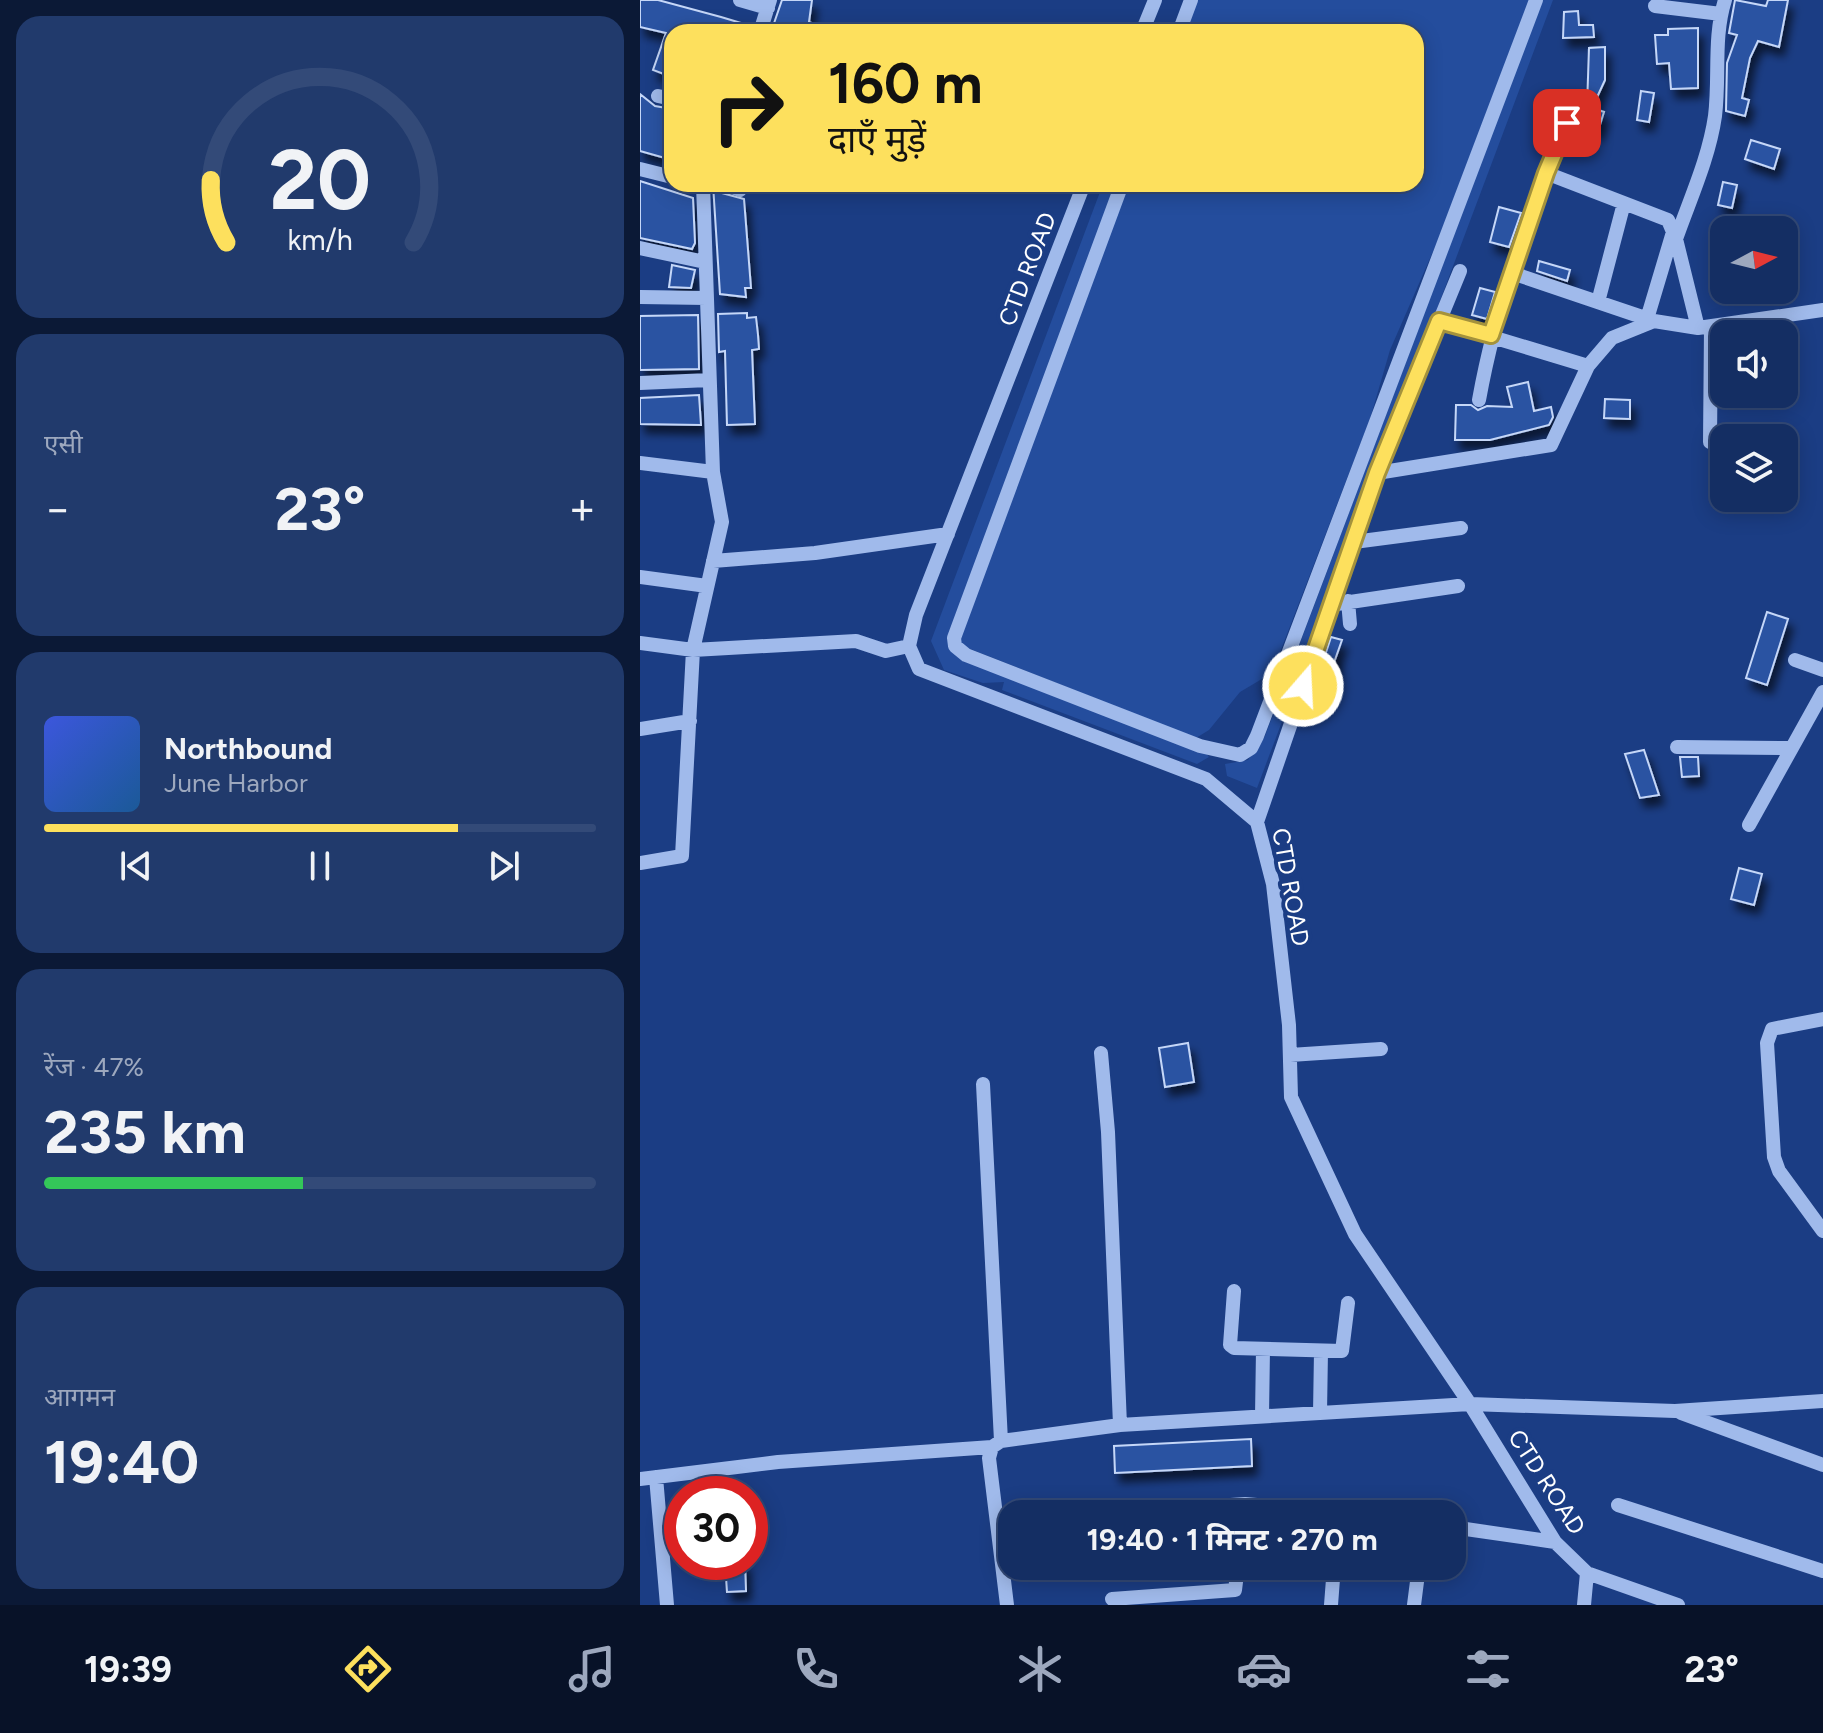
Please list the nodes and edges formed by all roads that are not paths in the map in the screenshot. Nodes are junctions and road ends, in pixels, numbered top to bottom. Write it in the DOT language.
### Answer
graph roads {
  1 [pos="740,0"];
  2 [pos="1155,0"];
  3 [pos="1191,0"];
  4 [pos="1536,0"];
  5 [pos="769,4"];
  6 [pos="1655,6"];
  7 [pos="1723,7"];
  8 [pos="763,24"];
  9 [pos="1145,24"];
  10 [pos="1182,24"];
  11 [pos="1567,123"];
  12 [pos="640,169"];
  13 [pos="1546,173"];
  14 [pos="664,175"];
  15 [pos="702,192"];
  16 [pos="1081,192"];
  17 [pos="1119,192"];
  18 [pos="1624,203"];
  19 [pos="1674,236"];
  20 [pos="640,248"];
  21 [pos="705,262"];
  22 [pos="1460,271"];
  23 [pos="1512,273"];
  24 [pos="640,297"];
  25 [pos="706,298"];
  26 [pos="1598,302"];
  27 [pos="1823,310"];
  28 [pos="1650,320"];
  29 [pos="1439,321"];
  30 [pos="1704,328"];
  31 [pos="1491,335"];
  32 [pos="1710,355"];
  33 [pos="1588,366"];
  34 [pos="709,380"];
  35 [pos="640,383"];
  36 [pos="1479,400"];
  37 [pos="640,463"];
  38 [pos="713,472"];
  39 [pos="1377,473"];
  40 [pos="1461,528"];
  41 [pos="948,534"];
  42 [pos="1354,542"];
  43 [pos="713,561"];
  44 [pos="640,577"];
  45 [pos="707,586"];
  46 [pos="1458,586"];
  47 [pos="1348,601"];
  48 [pos="1330,605"];
  49 [pos="1350,624"];
  50 [pos="640,643"];
  51 [pos="909,646"];
  52 [pos="693,650"];
  53 [pos="1795,660"];
  54 [pos="1823,670"];
  55 [pos="1823,692"];
  56 [pos="690,721"];
  57 [pos="640,729"];
  58 [pos="1677,747"];
  59 [pos="1789,748"];
  60 [pos="1257,822"];
  61 [pos="1749,825"];
  62 [pos="640,863"];
  63 [pos="1823,1019"];
  64 [pos="1381,1049"];
  65 [pos="1101,1053"];
  66 [pos="1290,1055"];
  67 [pos="983,1084"];
  68 [pos="1823,1231"];
  69 [pos="1234,1291"];
  70 [pos="1348,1303"];
  71 [pos="1263,1349"];
  72 [pos="1321,1351"];
  73 [pos="1823,1401"];
  74 [pos="1470,1404"];
  75 [pos="1675,1411"];
  76 [pos="1320,1413"];
  77 [pos="1262,1416"];
  78 [pos="1120,1425"];
  79 [pos="996,1444"];
  80 [pos="1823,1465"];
  81 [pos="656,1477"];
  82 [pos="640,1479"];
  83 [pos="1618,1505"];
  84 [pos="1466,1529"];
  85 [pos="1555,1542"];
  86 [pos="1823,1571"];
  87 [pos="1587,1573"];
  88 [pos="1236,1580"];
  89 [pos="1333,1580"];
  90 [pos="1417,1580"];
  91 [pos="1112,1599"];
  92 [pos="667,1605"];
  93 [pos="1007,1605"];
  94 [pos="1331,1605"];
  95 [pos="1414,1605"];
  96 [pos="1584,1605"];
  97 [pos="1678,1605"];
  1 -- 5 [label="street"];
  2 -- 9 [label="street"];
  3 -- 10 [label="street"];
  4 -- 17 [label="street"];
  5 -- 8 [label="street"];
  6 -- 7 [label="street"];
  7 -- 19 [label="street"];
  11 -- 13 [label="street"];
  12 -- 14 [label="street"];
  13 -- 18 [label="street"];
  13 -- 23 [label="street"];
  15 -- 21 [label="street"];
  16 -- 41 [label="street, CTD ROAD"];
  18 -- 19 [label="street"];
  18 -- 26 [label="street"];
  19 -- 28 [label="street"];
  19 -- 30 [label="street"];
  20 -- 21 [label="street"];
  21 -- 25 [label="street"];
  22 -- 29 [label="street"];
  23 -- 26 [label="street"];
  23 -- 31 [label="street"];
  24 -- 25 [label="street"];
  25 -- 34 [label="street"];
  26 -- 28 [label="street"];
  27 -- 30 [label="street"];
  28 -- 30 [label="street"];
  28 -- 33 [label="street"];
  29 -- 31 [label="street"];
  29 -- 39 [label="street"];
  30 -- 32 [label="street"];
  31 -- 33 [label="street"];
  31 -- 36 [label="street"];
  33 -- 39 [label="street"];
  34 -- 35 [label="street"];
  34 -- 38 [label="street"];
  37 -- 38 [label="street"];
  38 -- 43 [label="street"];
  39 -- 42 [label="street"];
  40 -- 42 [label="street"];
  41 -- 43 [label="street"];
  41 -- 51 [label="street, CTD ROAD"];
  42 -- 48 [label="street"];
  43 -- 45 [label="street"];
  44 -- 45 [label="street"];
  45 -- 52 [label="street"];
  46 -- 47 [label="street"];
  47 -- 48 [label="street"];
  47 -- 49 [label="street"];
  48 -- 60 [label="street"];
  50 -- 52 [label="street"];
  51 -- 52 [label="street"];
  51 -- 60 [label="street, CTD ROAD"];
  52 -- 56 [label="street"];
  53 -- 54 [label="street"];
  55 -- 59 [label="street"];
  56 -- 57 [label="street"];
  56 -- 62 [label="street"];
  58 -- 59 [label="street"];
  59 -- 61 [label="street"];
  60 -- 66 [label="street, CTD ROAD"];
  63 -- 68 [label="street"];
  64 -- 66 [label="street"];
  65 -- 78 [label="street"];
  66 -- 74 [label="street, CTD ROAD"];
  67 -- 79 [label="street"];
  69 -- 71 [label="street"];
  70 -- 72 [label="street"];
  71 -- 72 [label="street"];
  71 -- 77 [label="street"];
  72 -- 76 [label="street"];
  73 -- 75 [label="street"];
  74 -- 75 [label="street"];
  74 -- 76 [label="street"];
  74 -- 85 [label="street, CTD ROAD"];
  75 -- 80 [label="street"];
  76 -- 77 [label="street"];
  77 -- 78 [label="street"];
  78 -- 79 [label="street"];
  79 -- 81 [label="street"];
  79 -- 93 [label="street"];
  81 -- 82 [label="street"];
  81 -- 92 [label="street"];
  83 -- 86 [label="street"];
  84 -- 85 [label="street"];
  85 -- 87 [label="street, CTD ROAD"];
  87 -- 96 [label="street"];
  87 -- 97 [label="street, CTD ROAD"];
  88 -- 91 [label="street"];
  89 -- 94 [label="street"];
  90 -- 95 [label="street"];
}
